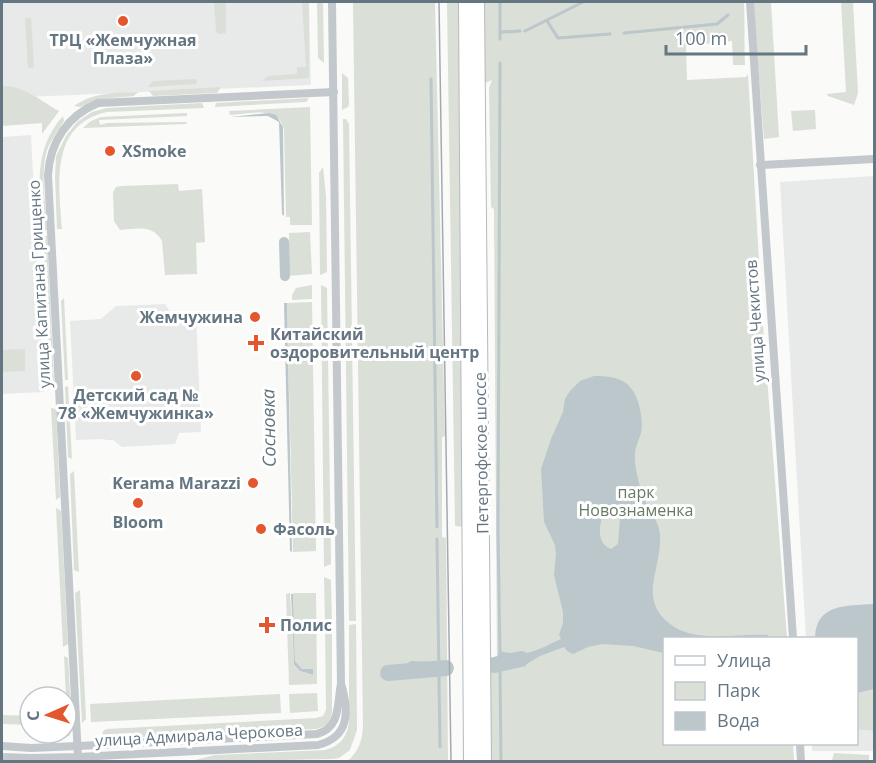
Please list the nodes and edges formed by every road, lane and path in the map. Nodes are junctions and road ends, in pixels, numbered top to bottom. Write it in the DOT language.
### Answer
graph roads {
  1 [pos="332,2"];
  2 [pos="466,2"];
  3 [pos="477,2"];
  4 [pos="750,2"];
  5 [pos="333,93"];
  6 [pos="874,159"];
  7 [pos="760,165"];
  8 [pos="793,637"];
  9 [pos="341,716"];
  10 [pos="800,745"];
  11 [pos="2,746"];
  12 [pos="78,746"];
  13 [pos="2,757"];
  14 [pos="78,757"];
  15 [pos="471,762"];
  16 [pos="484,762"];
  17 [pos="801,762"];
  1 -- 5 [label="street"];
  2 -- 15 [label="main road, Петергофское шоссе"];
  3 -- 16 [label="main road, Петергофское шоссе"];
  4 -- 7 [label="street, улица Чекистов"];
  5 -- 9 [label="street"];
  5 -- 12 [label="street, улица Капитана Грищенко"];
  6 -- 7 [label="street"];
  7 -- 8 [label="street, улица Чекистов"];
  9 -- 12 [label="street, улица Адмирала Черокова"];
  9 -- 14 [label="street, улица Адмирала Черокова"];
  10 -- 17 [label="street"];
  11 -- 12 [label="street, улица Адмирала Черокова"];
  12 -- 14 [label="street, улица Капитана Грищенко"];
  13 -- 14 [label="street, улица Адмирала Черокова"];
}
